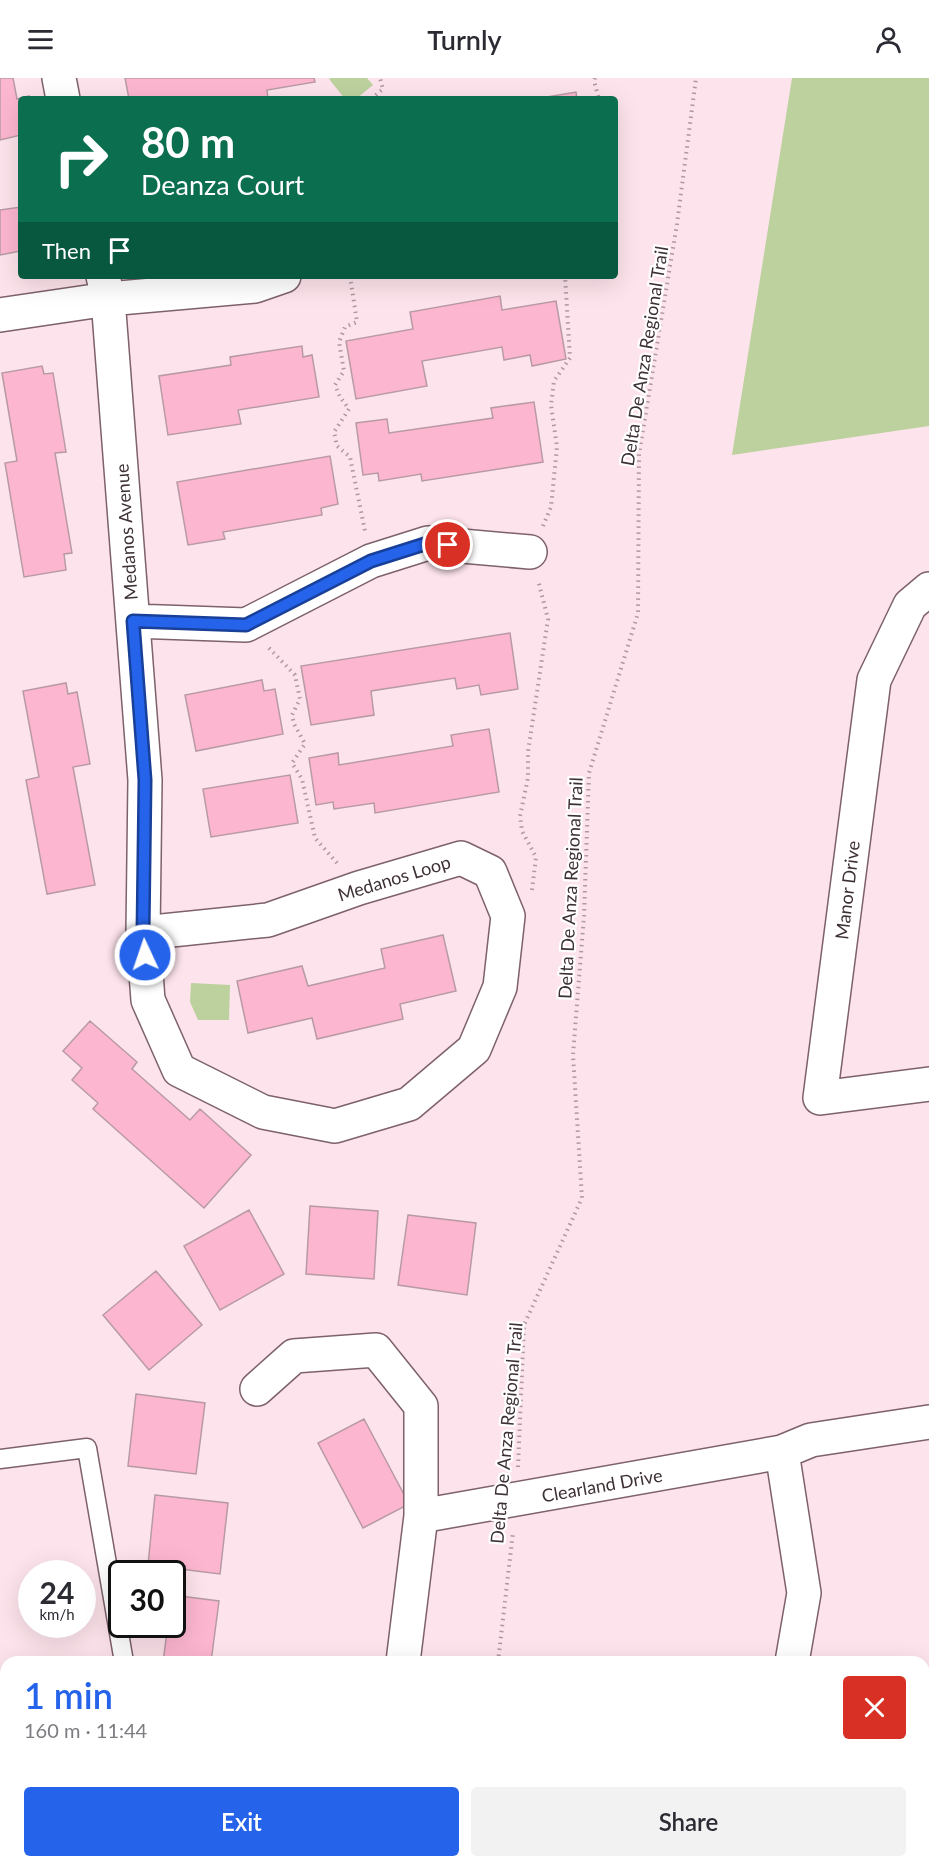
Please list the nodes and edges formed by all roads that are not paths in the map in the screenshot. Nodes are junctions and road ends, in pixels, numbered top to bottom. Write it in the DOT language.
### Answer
graph roads {
  1 [pos="59,78"];
  2 [pos="62,96"];
  3 [pos="275,279"];
  4 [pos="105,287"];
  5 [pos="0,315"];
  6 [pos="530,552"];
  7 [pos="929,589"];
  8 [pos="133,621"];
  9 [pos="143,933"];
  10 [pos="929,1084"];
  11 [pos="257,1389"];
  12 [pos="929,1422"];
  13 [pos="929,1443"];
  14 [pos="782,1452"];
  15 [pos="0,1459"];
  16 [pos="421,1516"];
  17 [pos="123,1656"];
  18 [pos="405,1656"];
  19 [pos="793,1656"];
  1 -- 2 [label="street"];
  3 -- 4 [label="street"];
  4 -- 5 [label="street"];
  4 -- 8 [label="street, Medanos Avenue"];
  6 -- 8 [label="street"];
  7 -- 10 [label="street, Manor Drive"];
  8 -- 9 [label="street, Medanos Avenue"];
  9 -- 9 [label="street, Medanos Loop"];
  11 -- 16 [label="street"];
  12 -- 14 [label="street, Clearland Drive"];
  13 -- 14 [label="street, Clearland Drive"];
  14 -- 16 [label="street, Clearland Drive"];
  14 -- 19 [label="street"];
  15 -- 17 [label="lane"];
  16 -- 18 [label="street"];
}
